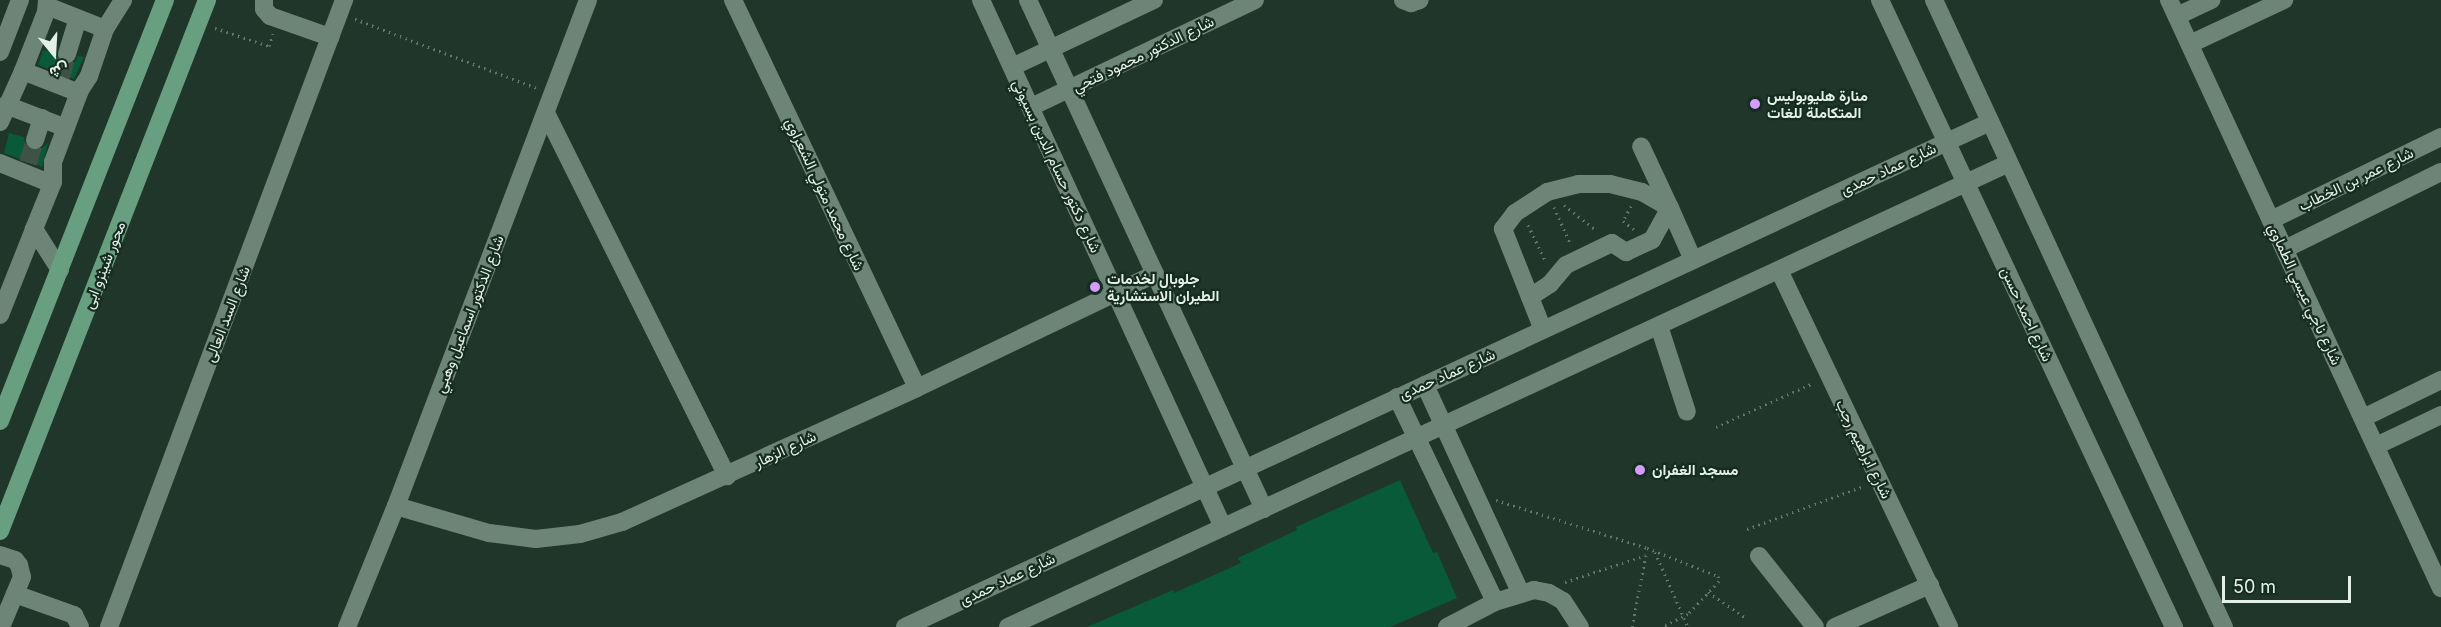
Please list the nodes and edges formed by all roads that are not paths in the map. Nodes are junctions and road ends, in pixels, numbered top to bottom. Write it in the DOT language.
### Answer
graph roads {
  1 [pos="20,0"];
  2 [pos="123,0"];
  3 [pos="165,0"];
  4 [pos="207,0"];
  5 [pos="264,0"];
  6 [pos="588,0"];
  7 [pos="733,0"];
  8 [pos="981,0"];
  9 [pos="1028,0"];
  10 [pos="1154,0"];
  11 [pos="1255,0"];
  12 [pos="1403,0"];
  13 [pos="1420,0"];
  14 [pos="1880,0"];
  15 [pos="1934,0"];
  16 [pos="2211,0"];
  17 [pos="2284,0"];
  18 [pos="47,3"];
  19 [pos="342,6"];
  20 [pos="2173,8"];
  21 [pos="78,19"];
  22 [pos="105,29"];
  23 [pos="330,37"];
  24 [pos="2190,44"];
  25 [pos="1051,48"];
  26 [pos="0,52"];
  27 [pos="68,54"];
  28 [pos="1012,67"];
  29 [pos="23,71"];
  30 [pos="1069,89"];
  31 [pos="79,93"];
  32 [pos="1031,107"];
  33 [pos="546,113"];
  34 [pos="3,114"];
  35 [pos="42,118"];
  36 [pos="1990,122"];
  37 [pos="66,128"];
  38 [pos="2441,137"];
  39 [pos="35,140"];
  40 [pos="1947,142"];
  41 [pos="1641,146"];
  42 [pos="0,163"];
  43 [pos="2009,164"];
  44 [pos="2441,172"];
  45 [pos="1966,183"];
  46 [pos="52,184"];
  47 [pos="1670,208"];
  48 [pos="2271,220"];
  49 [pos="34,230"];
  50 [pos="2285,249"];
  51 [pos="1694,260"];
  52 [pos="60,270"];
  53 [pos="1779,270"];
  54 [pos="1155,274"];
  55 [pos="1115,292"];
  56 [pos="1530,297"];
  57 [pos="2,303"];
  58 [pos="1659,326"];
  59 [pos="1543,330"];
  60 [pos="2441,380"];
  61 [pos="1425,385"];
  62 [pos="916,388"];
  63 [pos="1397,397"];
  64 [pos="1687,412"];
  65 [pos="2441,415"];
  66 [pos="2363,418"];
  67 [pos="0,421"];
  68 [pos="1443,426"];
  69 [pos="1416,438"];
  70 [pos="2376,446"];
  71 [pos="1247,468"];
  72 [pos="727,476"];
  73 [pos="1205,487"];
  74 [pos="396,506"];
  75 [pos="1264,509"];
  76 [pos="1223,527"];
  77 [pos="0,531"];
  78 [pos="0,555"];
  79 [pos="1759,556"];
  80 [pos="1930,585"];
  81 [pos="2441,588"];
  82 [pos="1520,592"];
  83 [pos="15,594"];
  84 [pos="1495,602"];
  85 [pos="112,626"];
  86 [pos="2,627"];
  87 [pos="80,627"];
  88 [pos="347,627"];
  89 [pos="905,627"];
  90 [pos="1008,627"];
  91 [pos="1447,627"];
  92 [pos="1580,627"];
  93 [pos="1815,627"];
  94 [pos="1835,627"];
  95 [pos="1949,627"];
  96 [pos="2174,627"];
  97 [pos="2224,627"];
  1 -- 26 [label="street"];
  2 -- 22 [label="street"];
  3 -- 52 [label="main road"];
  4 -- 77 [label="main road, محور شينزو ابى"];
  5 -- 23 [label="street"];
  6 -- 33 [label="street, شارع الدكتور اسماعيل وهبي"];
  7 -- 62 [label="street, شارع محمد متولي الشعراوي"];
  8 -- 28 [label="street, شارع دكتور حسام الدين بسيوني"];
  9 -- 25 [label="street"];
  10 -- 25 [label="street"];
  11 -- 30 [label="street, شارع الدكتور محمود فتحي"];
  12 -- 13 [label="street"];
  14 -- 40 [label="street, شارع احمد حسن"];
  15 -- 36 [label="street"];
  16 -- 20 [label="street"];
  17 -- 24 [label="street"];
  18 -- 21 [label="street"];
  18 -- 29 [label="street"];
  19 -- 23 [label="street, شارع السد العالى"];
  20 -- 24 [label="street, شارع ناجي عيسي الطماوي"];
  21 -- 22 [label="street"];
  21 -- 27 [label="street"];
  22 -- 31 [label="street"];
  23 -- 85 [label="street, شارع السد العالى"];
  24 -- 48 [label="street, شارع ناجي عيسي الطماوي"];
  25 -- 28 [label="street"];
  25 -- 30 [label="street"];
  28 -- 32 [label="street, شارع دكتور حسام الدين بسيوني"];
  29 -- 31 [label="street"];
  29 -- 34 [label="street"];
  30 -- 32 [label="street, شارع الدكتور محمود فتحي"];
  30 -- 54 [label="street"];
  31 -- 37 [label="street"];
  32 -- 55 [label="street, شارع دكتور حسام الدين بسيوني"];
  33 -- 72 [label="street"];
  33 -- 74 [label="street, شارع الدكتور اسماعيل وهبي"];
  34 -- 35 [label="street"];
  35 -- 37 [label="street"];
  35 -- 39 [label="street"];
  36 -- 40 [label="street, شارع عماد حمدى"];
  36 -- 43 [label="street"];
  37 -- 46 [label="street"];
  38 -- 48 [label="street, شارع عمر بن الخطاب"];
  40 -- 45 [label="street, شارع احمد حسن"];
  40 -- 51 [label="street, شارع عماد حمدى"];
  41 -- 47 [label="street"];
  42 -- 46 [label="street"];
  43 -- 45 [label="street"];
  43 -- 97 [label="street"];
  44 -- 50 [label="street, شارع عمر بن الخطاب"];
  45 -- 53 [label="street"];
  45 -- 96 [label="street, شارع احمد حسن"];
  46 -- 49 [label="street"];
  47 -- 51 [label="street"];
  47 -- 56 [label="street"];
  47 -- 56 [label="street"];
  48 -- 50 [label="street, شارع ناجي عيسي الطماوي"];
  49 -- 52 [label="street"];
  49 -- 57 [label="street"];
  50 -- 66 [label="street, شارع ناجي عيسي الطماوي"];
  51 -- 59 [label="street, شارع عماد حمدى"];
  52 -- 67 [label="main road"];
  53 -- 58 [label="street"];
  53 -- 80 [label="street, شارع ابراهيم رجب"];
  54 -- 55 [label="street, شارع الزهار"];
  54 -- 71 [label="street"];
  55 -- 62 [label="street, شارع الزهار"];
  55 -- 73 [label="street, شارع دكتور حسام الدين بسيوني"];
  56 -- 59 [label="street"];
  58 -- 64 [label="street"];
  58 -- 68 [label="street"];
  59 -- 61 [label="street, شارع عماد حمدى"];
  60 -- 66 [label="street"];
  61 -- 63 [label="street, شارع عماد حمدى"];
  61 -- 68 [label="street"];
  62 -- 72 [label="street, شارع الزهار"];
  63 -- 69 [label="street"];
  63 -- 71 [label="street, شارع عماد حمدى"];
  65 -- 70 [label="street"];
  66 -- 70 [label="street, شارع ناجي عيسي الطماوي"];
  68 -- 69 [label="street"];
  68 -- 82 [label="street"];
  69 -- 75 [label="street"];
  69 -- 84 [label="street"];
  70 -- 81 [label="street, شارع ناجي عيسي الطماوي"];
  71 -- 73 [label="street, شارع عماد حمدى"];
  71 -- 75 [label="street"];
  72 -- 74 [label="street, شارع الزهار"];
  73 -- 76 [label="street, شارع دكتور حسام الدين بسيوني"];
  73 -- 89 [label="street, شارع عماد حمدى"];
  74 -- 88 [label="street, شارع الدكتور اسماعيل وهبي"];
  75 -- 76 [label="street"];
  76 -- 90 [label="street"];
  78 -- 83 [label="street"];
  79 -- 93 [label="street"];
  80 -- 94 [label="street"];
  80 -- 95 [label="street, شارع ابراهيم رجب"];
  82 -- 84 [label="street"];
  82 -- 92 [label="street"];
  83 -- 86 [label="street"];
  83 -- 87 [label="street"];
  84 -- 91 [label="street"];
}
